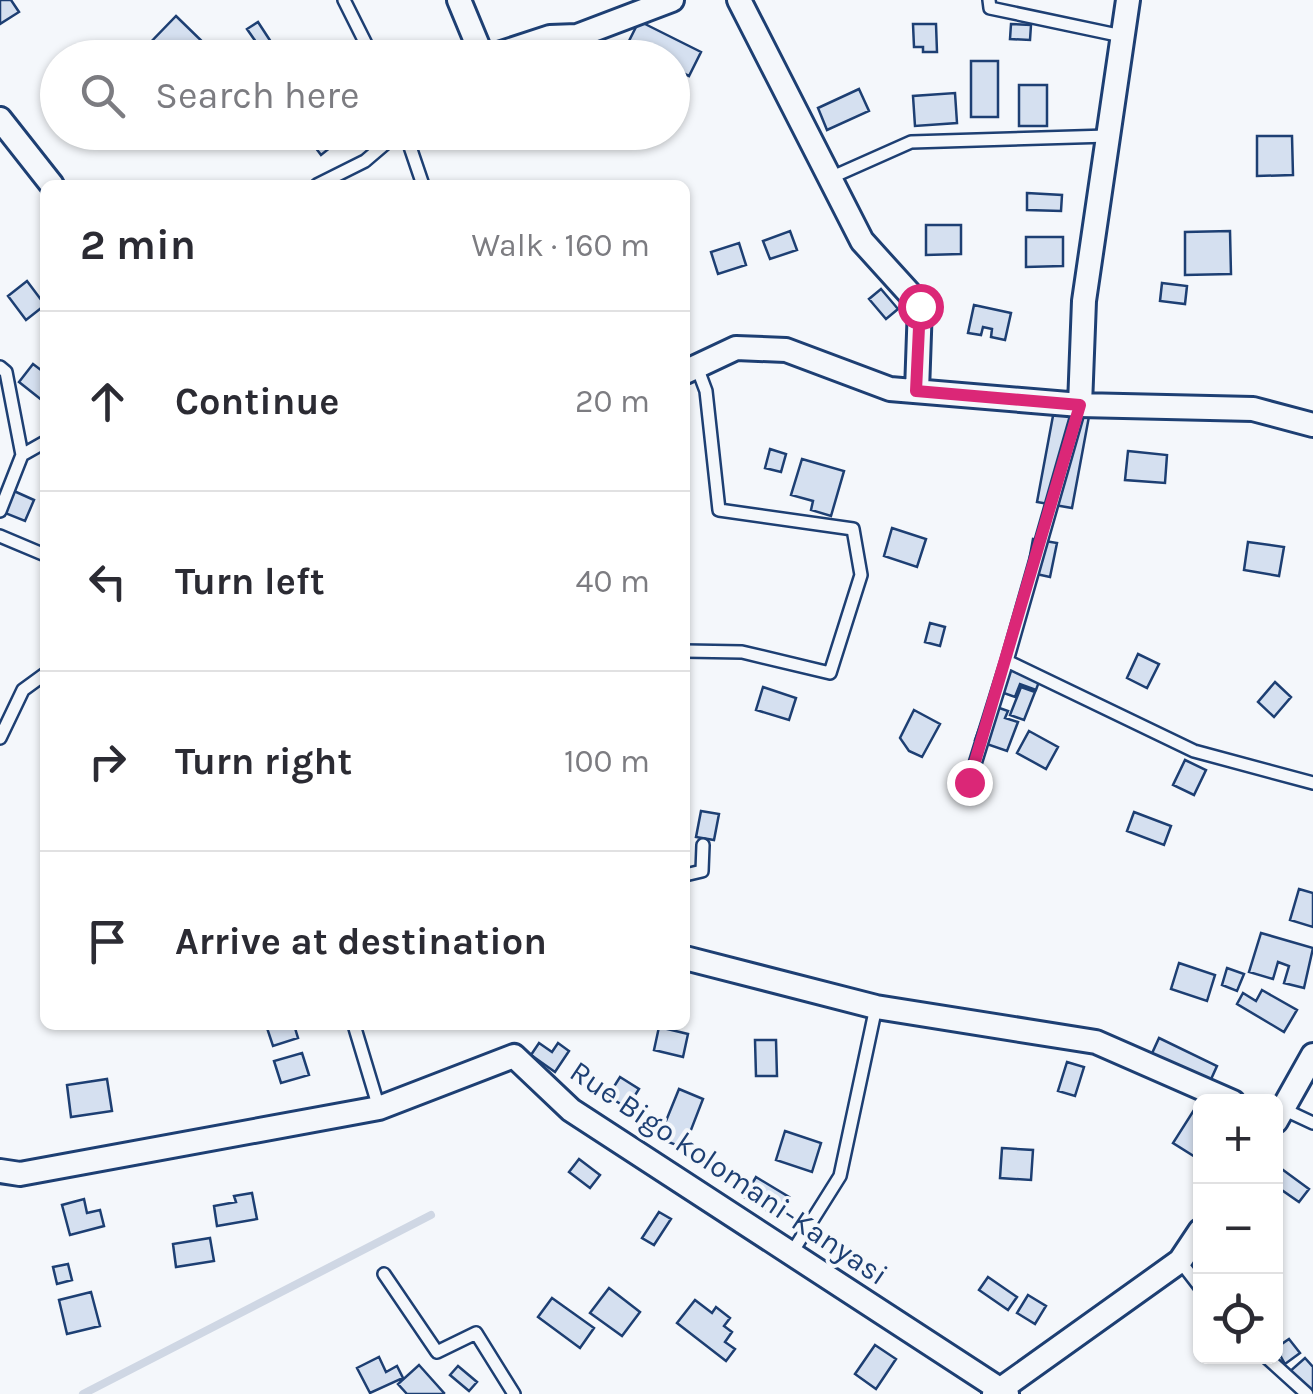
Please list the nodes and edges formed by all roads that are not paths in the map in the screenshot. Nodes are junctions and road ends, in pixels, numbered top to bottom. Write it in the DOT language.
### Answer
graph roads {
  1 [pos="344,0"];
  2 [pos="459,0"];
  3 [pos="672,0"];
  4 [pos="739,0"];
  5 [pos="990,0"];
  6 [pos="1128,0"];
  7 [pos="1122,36"];
  8 [pos="364,40"];
  9 [pos="476,40"];
  10 [pos="541,40"];
  11 [pos="0,119"];
  12 [pos="1108,136"];
  13 [pos="379,150"];
  14 [pos="409,150"];
  15 [pos="830,178"];
  16 [pos="48,180"];
  17 [pos="327,180"];
  18 [pos="422,180"];
  19 [pos="0,368"];
  20 [pos="691,369"];
  21 [pos="916,391"];
  22 [pos="1080,405"];
  23 [pos="1313,425"];
  24 [pos="40,445"];
  25 [pos="22,456"];
  26 [pos="0,511"];
  27 [pos="0,536"];
  28 [pos="40,553"];
  29 [pos="690,650"];
  30 [pos="1007,661"];
  31 [pos="40,678"];
  32 [pos="0,738"];
  33 [pos="969,782"];
  34 [pos="1313,782"];
  35 [pos="703,846"];
  36 [pos="690,873"];
  37 [pos="690,957"];
  38 [pos="876,1008"];
  39 [pos="356,1030"];
  40 [pos="1313,1054"];
  41 [pos="1215,1094"];
  42 [pos="379,1108"];
  43 [pos="1283,1109"];
  44 [pos="1283,1119"];
  45 [pos="1313,1123"];
  46 [pos="0,1171"];
  47 [pos="1193,1241"];
  48 [pos="791,1254"];
  49 [pos="1180,1260"];
  50 [pos="384,1274"];
  51 [pos="1193,1278"];
  52 [pos="1275,1364"];
  53 [pos="1001,1392"];
  54 [pos="514,1394"];
  55 [pos="1307,1394"];
  1 -- 8 [label="lane"];
  2 -- 9 [label="street"];
  3 -- 10 [label="street"];
  4 -- 15 [label="street"];
  5 -- 7 [label="lane"];
  6 -- 7 [label="street"];
  7 -- 12 [label="street"];
  11 -- 16 [label="street"];
  12 -- 15 [label="lane"];
  12 -- 22 [label="street"];
  13 -- 17 [label="lane"];
  14 -- 18 [label="lane"];
  15 -- 21 [label="street"];
  19 -- 25 [label="lane"];
  20 -- 21 [label="street"];
  20 -- 29 [label="lane"];
  21 -- 22 [label="street"];
  22 -- 23 [label="street"];
  22 -- 30 [label="lane"];
  24 -- 25 [label="lane"];
  25 -- 26 [label="lane"];
  27 -- 28 [label="lane"];
  30 -- 33 [label="lane"];
  30 -- 34 [label="lane"];
  31 -- 32 [label="lane"];
  35 -- 36 [label="lane"];
  37 -- 38 [label="street"];
  38 -- 41 [label="street"];
  38 -- 48 [label="lane"];
  39 -- 42 [label="lane"];
  40 -- 43 [label="street"];
  42 -- 46 [label="street, Rue Bigo kolomani-Kanyasi"];
  42 -- 48 [label="street, Rue Bigo kolomani-Kanyasi"];
  44 -- 45 [label="lane"];
  47 -- 49 [label="street"];
  48 -- 53 [label="street, Rue Bigo kolomani-Kanyasi"];
  49 -- 51 [label="lane"];
  49 -- 53 [label="street"];
  50 -- 54 [label="lane"];
  52 -- 55 [label="lane"];
}
